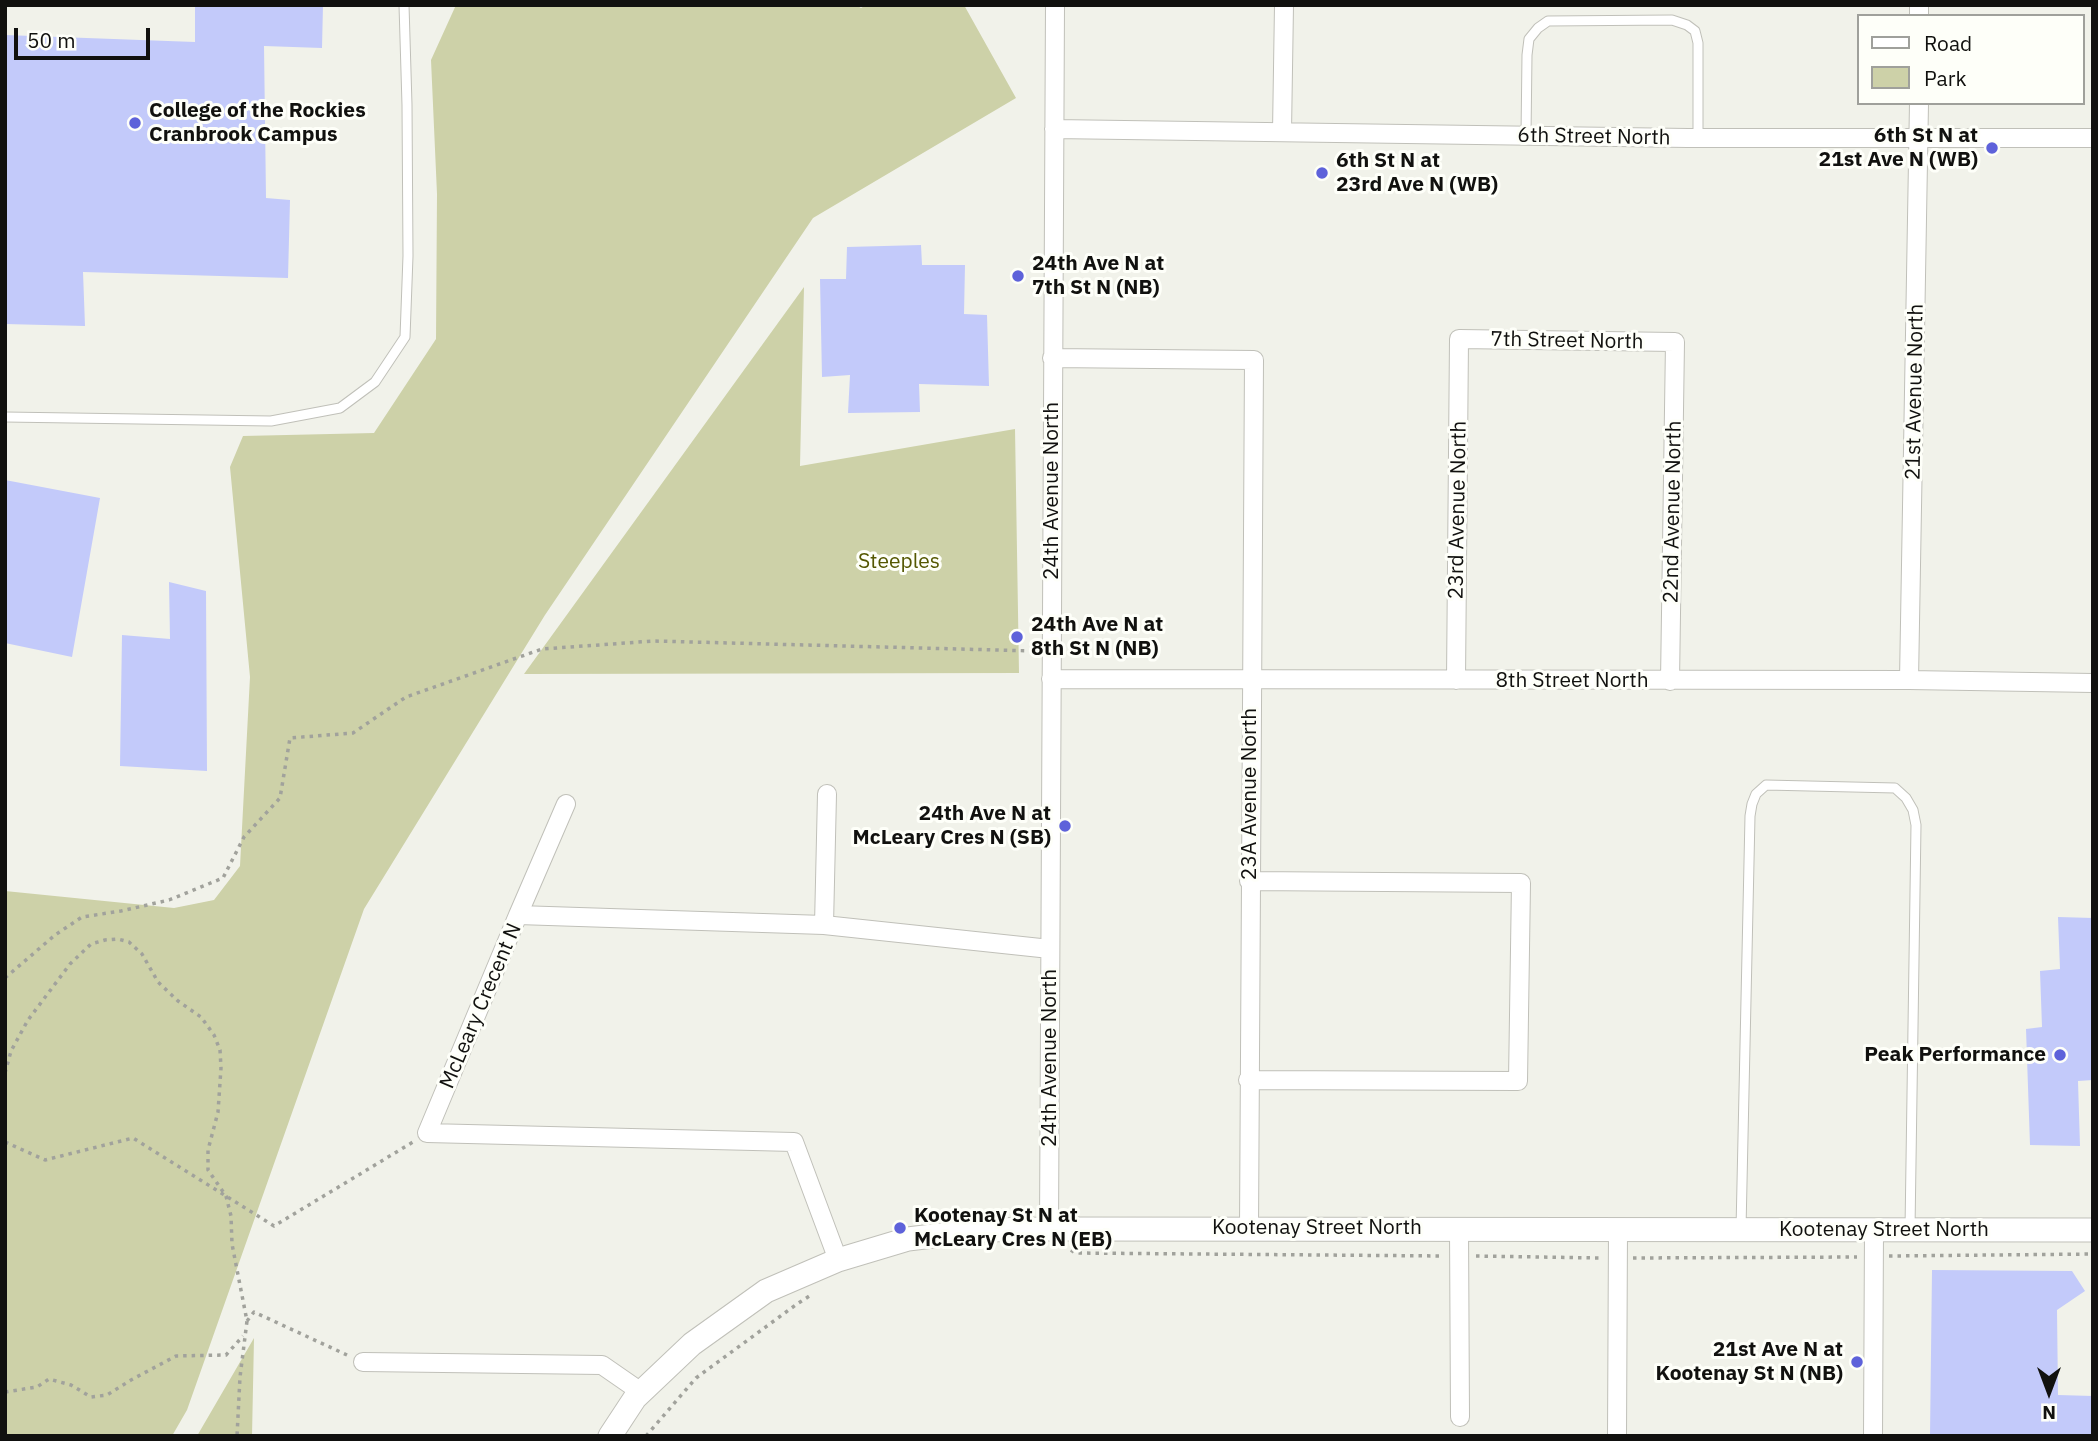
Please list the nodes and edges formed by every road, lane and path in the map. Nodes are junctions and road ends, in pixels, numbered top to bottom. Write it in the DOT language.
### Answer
graph roads {
  1 [pos="404,5"];
  2 [pos="1055,5"];
  3 [pos="1284,5"];
  4 [pos="1919,105"];
  5 [pos="1054,129"];
  6 [pos="1282,132"];
  7 [pos="1526,136"];
  8 [pos="1698,138"];
  9 [pos="2093,138"];
  10 [pos="1919,139"];
  11 [pos="1459,340"];
  12 [pos="1675,342"];
  13 [pos="1052,358"];
  14 [pos="5,417"];
  15 [pos="1051,651"];
  16 [pos="1051,679"];
  17 [pos="1250,679"];
  18 [pos="1456,680"];
  19 [pos="1909,680"];
  20 [pos="1670,681"];
  21 [pos="2093,683"];
  22 [pos="827,793"];
  23 [pos="566,804"];
  24 [pos="1249,881"];
  25 [pos="518,915"];
  26 [pos="824,925"];
  27 [pos="1050,949"];
  28 [pos="5,978"];
  29 [pos="5,1073"];
  30 [pos="1248,1080"];
  31 [pos="427,1133"];
  32 [pos="5,1142"];
  33 [pos="226,1196"];
  34 [pos="1249,1228"];
  35 [pos="1459,1228"];
  36 [pos="1049,1229"];
  37 [pos="1618,1230"];
  38 [pos="1741,1230"];
  39 [pos="1874,1230"];
  40 [pos="1910,1230"];
  41 [pos="2093,1230"];
  42 [pos="2093,1254"];
  43 [pos="1459,1256"];
  44 [pos="1874,1257"];
  45 [pos="1618,1258"];
  46 [pos="838,1260"];
  47 [pos="819,1291"];
  48 [pos="247,1321"];
  49 [pos="363,1362"];
  50 [pos="5,1392"];
  51 [pos="641,1392"];
  52 [pos="1461,1417"];
  53 [pos="237,1436"];
  54 [pos="610,1436"];
  55 [pos="646,1436"];
  56 [pos="1617,1436"];
  57 [pos="1873,1436"];
  1 -- 14 [label="lane"];
  2 -- 5 [label="street, 24th Avenue North"];
  3 -- 6 [label="street"];
  4 -- 10 [label="street, 21st Avenue North"];
  5 -- 6 [label="street, 6th Street North"];
  5 -- 13 [label="street, 24th Avenue North"];
  6 -- 7 [label="street, 6th Street North"];
  7 -- 8 [label="street, 6th Street North"];
  7 -- 8 [label="lane"];
  8 -- 10 [label="street, 6th Street North"];
  9 -- 10 [label="street, 6th Street North"];
  10 -- 19 [label="street, 21st Avenue North"];
  11 -- 12 [label="street, 7th Street North"];
  11 -- 18 [label="street, 23rd Avenue North"];
  12 -- 20 [label="street, 22nd Avenue North"];
  13 -- 15 [label="street, 24th Avenue North"];
  13 -- 17 [label="street, 23A Avenue North"];
  15 -- 16 [label="street, 24th Avenue North"];
  15 -- 28 [label="path"];
  16 -- 17 [label="street, 8th Street North"];
  16 -- 27 [label="street, 24th Avenue North"];
  17 -- 18 [label="street, 8th Street North"];
  17 -- 24 [label="street, 23A Avenue North"];
  18 -- 20 [label="street, 8th Street North"];
  19 -- 20 [label="street, 8th Street North"];
  19 -- 21 [label="street, 8th Street North"];
  22 -- 26 [label="street"];
  23 -- 25 [label="street"];
  24 -- 30 [label="street, 23A Avenue North"];
  24 -- 30 [label="street"];
  25 -- 26 [label="street, McLeary Crecent N"];
  25 -- 31 [label="street, McLeary Crecent N"];
  26 -- 27 [label="street, McLeary Crecent N"];
  27 -- 36 [label="street, 24th Avenue North"];
  29 -- 33 [label="path"];
  30 -- 34 [label="street, 23A Avenue North"];
  31 -- 33 [label="path"];
  31 -- 46 [label="street"];
  32 -- 33 [label="path"];
  33 -- 48 [label="path"];
  34 -- 35 [label="street, Kootenay Street North"];
  34 -- 36 [label="street, Kootenay Street North"];
  35 -- 37 [label="street, Kootenay Street North"];
  35 -- 43 [label="street"];
  36 -- 43 [label="path"];
  36 -- 46 [label="street, Kootenay Street North"];
  37 -- 38 [label="street, Kootenay Street North"];
  37 -- 45 [label="street"];
  38 -- 39 [label="street, Kootenay Street North"];
  38 -- 40 [label="lane"];
  39 -- 40 [label="street, Kootenay Street North"];
  39 -- 44 [label="street"];
  40 -- 41 [label="street, Kootenay Street North"];
  42 -- 44 [label="path"];
  43 -- 45 [label="path"];
  43 -- 52 [label="street"];
  44 -- 45 [label="path"];
  44 -- 57 [label="street"];
  45 -- 56 [label="street"];
  46 -- 51 [label="street, Kootenay Street North"];
  47 -- 55 [label="path"];
  48 -- 49 [label="path"];
  48 -- 50 [label="path"];
  48 -- 53 [label="path"];
  49 -- 51 [label="street"];
  51 -- 54 [label="street, Kootenay Street North"];
}
